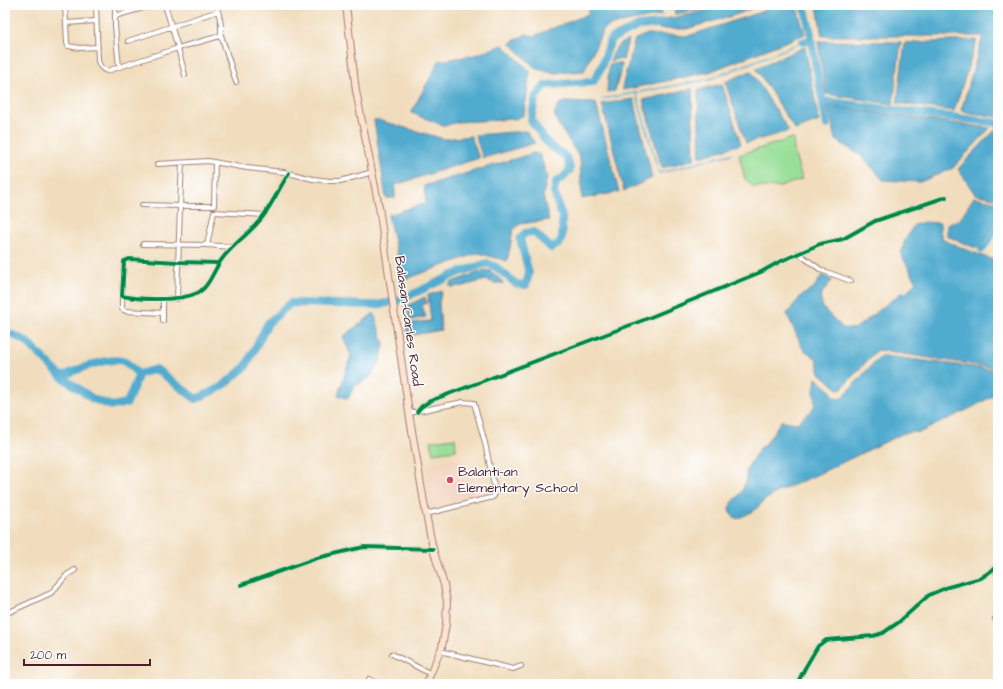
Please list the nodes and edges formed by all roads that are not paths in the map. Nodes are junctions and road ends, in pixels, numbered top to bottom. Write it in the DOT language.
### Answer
graph roads {
  1 [pos="65,5"];
  2 [pos="96,5"];
  3 [pos="115,5"];
  4 [pos="157,5"];
  5 [pos="166,5"];
  6 [pos="216,5"];
  7 [pos="346,5"];
  8 [pos="146,6"];
  9 [pos="218,11"];
  10 [pos="115,16"];
  11 [pos="96,21"];
  12 [pos="66,23"];
  13 [pos="172,27"];
  14 [pos="221,35"];
  15 [pos="128,41"];
  16 [pos="98,47"];
  17 [pos="178,48"];
  18 [pos="119,67"];
  19 [pos="185,75"];
  20 [pos="236,82"];
  21 [pos="215,162"];
  22 [pos="182,163"];
  23 [pos="157,164"];
  24 [pos="373,172"];
  25 [pos="288,173"];
  26 [pos="946,197"];
  27 [pos="142,205"];
  28 [pos="180,206"];
  29 [pos="214,206"];
  30 [pos="214,212"];
  31 [pos="264,215"];
  32 [pos="143,244"];
  33 [pos="178,245"];
  34 [pos="207,246"];
  35 [pos="232,247"];
  36 [pos="798,253"];
  37 [pos="177,262"];
  38 [pos="219,263"];
  39 [pos="851,280"];
  40 [pos="122,296"];
  41 [pos="163,299"];
  42 [pos="176,299"];
  43 [pos="163,313"];
  44 [pos="163,321"];
  45 [pos="417,412"];
  46 [pos="409,413"];
  47 [pos="426,514"];
  48 [pos="433,549"];
  49 [pos="996,567"];
  50 [pos="75,570"];
  51 [pos="998,577"];
  52 [pos="241,585"];
  53 [pos="5,614"];
  54 [pos="440,651"];
  55 [pos="392,654"];
  56 [pos="521,666"];
  57 [pos="431,674"];
  58 [pos="369,678"];
  59 [pos="378,684"];
  60 [pos="426,684"];
  61 [pos="466,684"];
  62 [pos="475,684"];
  63 [pos="797,684"];
  1 -- 12 [label="street"];
  2 -- 11 [label="street"];
  3 -- 10 [label="street"];
  4 -- 8 [label="street"];
  5 -- 13 [label="street"];
  6 -- 9 [label="street"];
  7 -- 24 [label="main road, Balasan-Carles Road"];
  8 -- 10 [label="street"];
  9 -- 13 [label="street"];
  9 -- 14 [label="street"];
  10 -- 18 [label="street"];
  11 -- 12 [label="street"];
  11 -- 16 [label="street"];
  12 -- 16 [label="street"];
  13 -- 15 [label="street"];
  13 -- 17 [label="street"];
  14 -- 17 [label="street"];
  14 -- 20 [label="street"];
  16 -- 18 [label="street"];
  17 -- 18 [label="street"];
  17 -- 19 [label="street"];
  21 -- 22 [label="street"];
  21 -- 25 [label="street"];
  21 -- 29 [label="street"];
  22 -- 23 [label="street"];
  22 -- 28 [label="street"];
  24 -- 25 [label="street"];
  24 -- 46 [label="main road, Balasan-Carles Road"];
  25 -- 31 [label="street"];
  26 -- 36 [label="street"];
  27 -- 28 [label="street"];
  28 -- 29 [label="street"];
  28 -- 33 [label="street"];
  29 -- 30 [label="street"];
  30 -- 31 [label="street"];
  30 -- 34 [label="street"];
  31 -- 35 [label="street"];
  32 -- 33 [label="street"];
  33 -- 34 [label="street"];
  33 -- 37 [label="street"];
  34 -- 35 [label="street"];
  35 -- 38 [label="street"];
  36 -- 39 [label="street"];
  36 -- 45 [label="street"];
  37 -- 38 [label="street"];
  37 -- 40 [label="street"];
  37 -- 42 [label="street"];
  38 -- 42 [label="street"];
  40 -- 41 [label="street"];
  40 -- 43 [label="street"];
  41 -- 42 [label="street"];
  41 -- 43 [label="street"];
  43 -- 44 [label="street"];
  45 -- 46 [label="street"];
  45 -- 47 [label="street"];
  46 -- 47 [label="main road, Balasan-Carles Road"];
  47 -- 48 [label="main road, Balasan-Carles Road"];
  48 -- 52 [label="street"];
  48 -- 54 [label="main road, Balasan-Carles Road"];
  49 -- 51 [label="street"];
  49 -- 63 [label="street"];
  50 -- 53 [label="street"];
  54 -- 56 [label="street"];
  54 -- 57 [label="main road, Balasan-Carles Road"];
  55 -- 57 [label="street"];
  57 -- 60 [label="main road, Balasan-Carles Road"];
  58 -- 59 [label="street"];
  61 -- 62 [label="street"];
}
